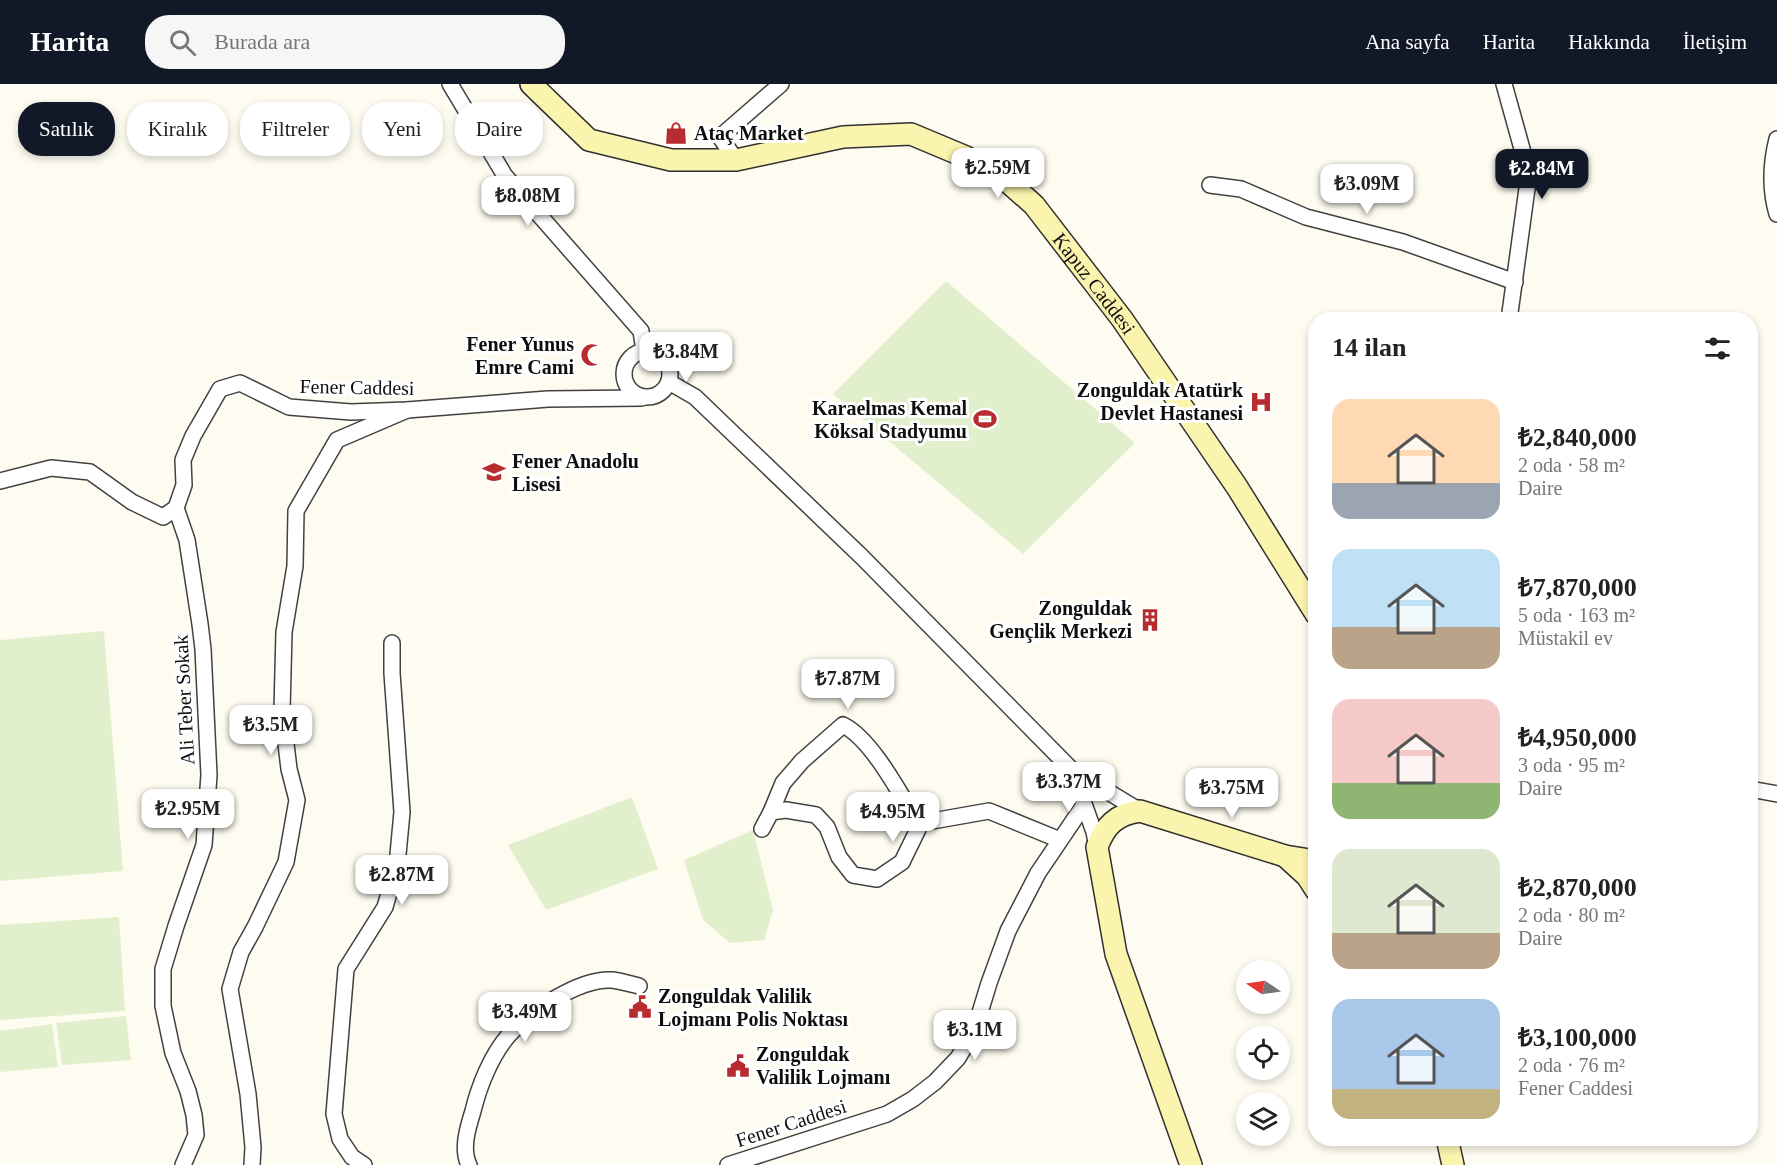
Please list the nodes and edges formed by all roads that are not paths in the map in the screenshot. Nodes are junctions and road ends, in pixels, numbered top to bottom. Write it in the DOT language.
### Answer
graph roads {
  1 [pos="450,84"];
  2 [pos="531,84"];
  3 [pos="781,84"];
  4 [pos="1504,84"];
  5 [pos="1777,139"];
  6 [pos="736,160"];
  7 [pos="1210,184"];
  8 [pos="1777,214"];
  9 [pos="1515,282"];
  10 [pos="1510,312"];
  11 [pos="644,351"];
  12 [pos="669,382"];
  13 [pos="642,398"];
  14 [pos="407,410"];
  15 [pos="0,481"];
  16 [pos="176,508"];
  17 [pos="1308,601"];
  18 [pos="392,643"];
  19 [pos="1072,770"];
  20 [pos="1758,790"];
  21 [pos="1777,794"];
  22 [pos="1084,805"];
  23 [pos="1140,811"];
  24 [pos="771,812"];
  25 [pos="919,825"];
  26 [pos="762,829"];
  27 [pos="1060,840"];
  28 [pos="1097,847"];
  29 [pos="1308,853"];
  30 [pos="1285,856"];
  31 [pos="1308,860"];
  32 [pos="1308,878"];
  33 [pos="639,986"];
  34 [pos="1449,1146"];
  35 [pos="183,1165"];
  36 [pos="252,1165"];
  37 [pos="364,1165"];
  38 [pos="469,1165"];
  39 [pos="728,1165"];
  40 [pos="1191,1165"];
  41 [pos="1453,1165"];
  1 -- 11 [label="street"];
  2 -- 6 [label="main road, Kapuz Caddesi"];
  3 -- 6 [label="street"];
  4 -- 9 [label="street"];
  5 -- 8 [label="street"];
  6 -- 17 [label="main road, Kapuz Caddesi"];
  7 -- 9 [label="street"];
  9 -- 10 [label="street"];
  11 -- 12 [label="street"];
  11 -- 13 [label="street"];
  12 -- 13 [label="street"];
  12 -- 19 [label="street"];
  13 -- 14 [label="street, Fener Caddesi"];
  14 -- 16 [label="street, Fener Caddesi"];
  14 -- 36 [label="street"];
  15 -- 16 [label="street"];
  16 -- 35 [label="street, Ali Teber Sokak"];
  18 -- 37 [label="street"];
  19 -- 22 [label="street"];
  19 -- 23 [label="street"];
  20 -- 21 [label="street"];
  22 -- 27 [label="street, Fener Caddesi"];
  22 -- 28 [label="street"];
  23 -- 28 [label="main road"];
  23 -- 30 [label="main road"];
  24 -- 25 [label="street"];
  24 -- 25 [label="street"];
  24 -- 26 [label="street"];
  25 -- 27 [label="street"];
  27 -- 39 [label="street, Fener Caddesi"];
  28 -- 40 [label="main road"];
  29 -- 30 [label="main road"];
  30 -- 31 [label="main road"];
  30 -- 32 [label="main road"];
  33 -- 38 [label="street"];
  34 -- 41 [label="main road"];
}
